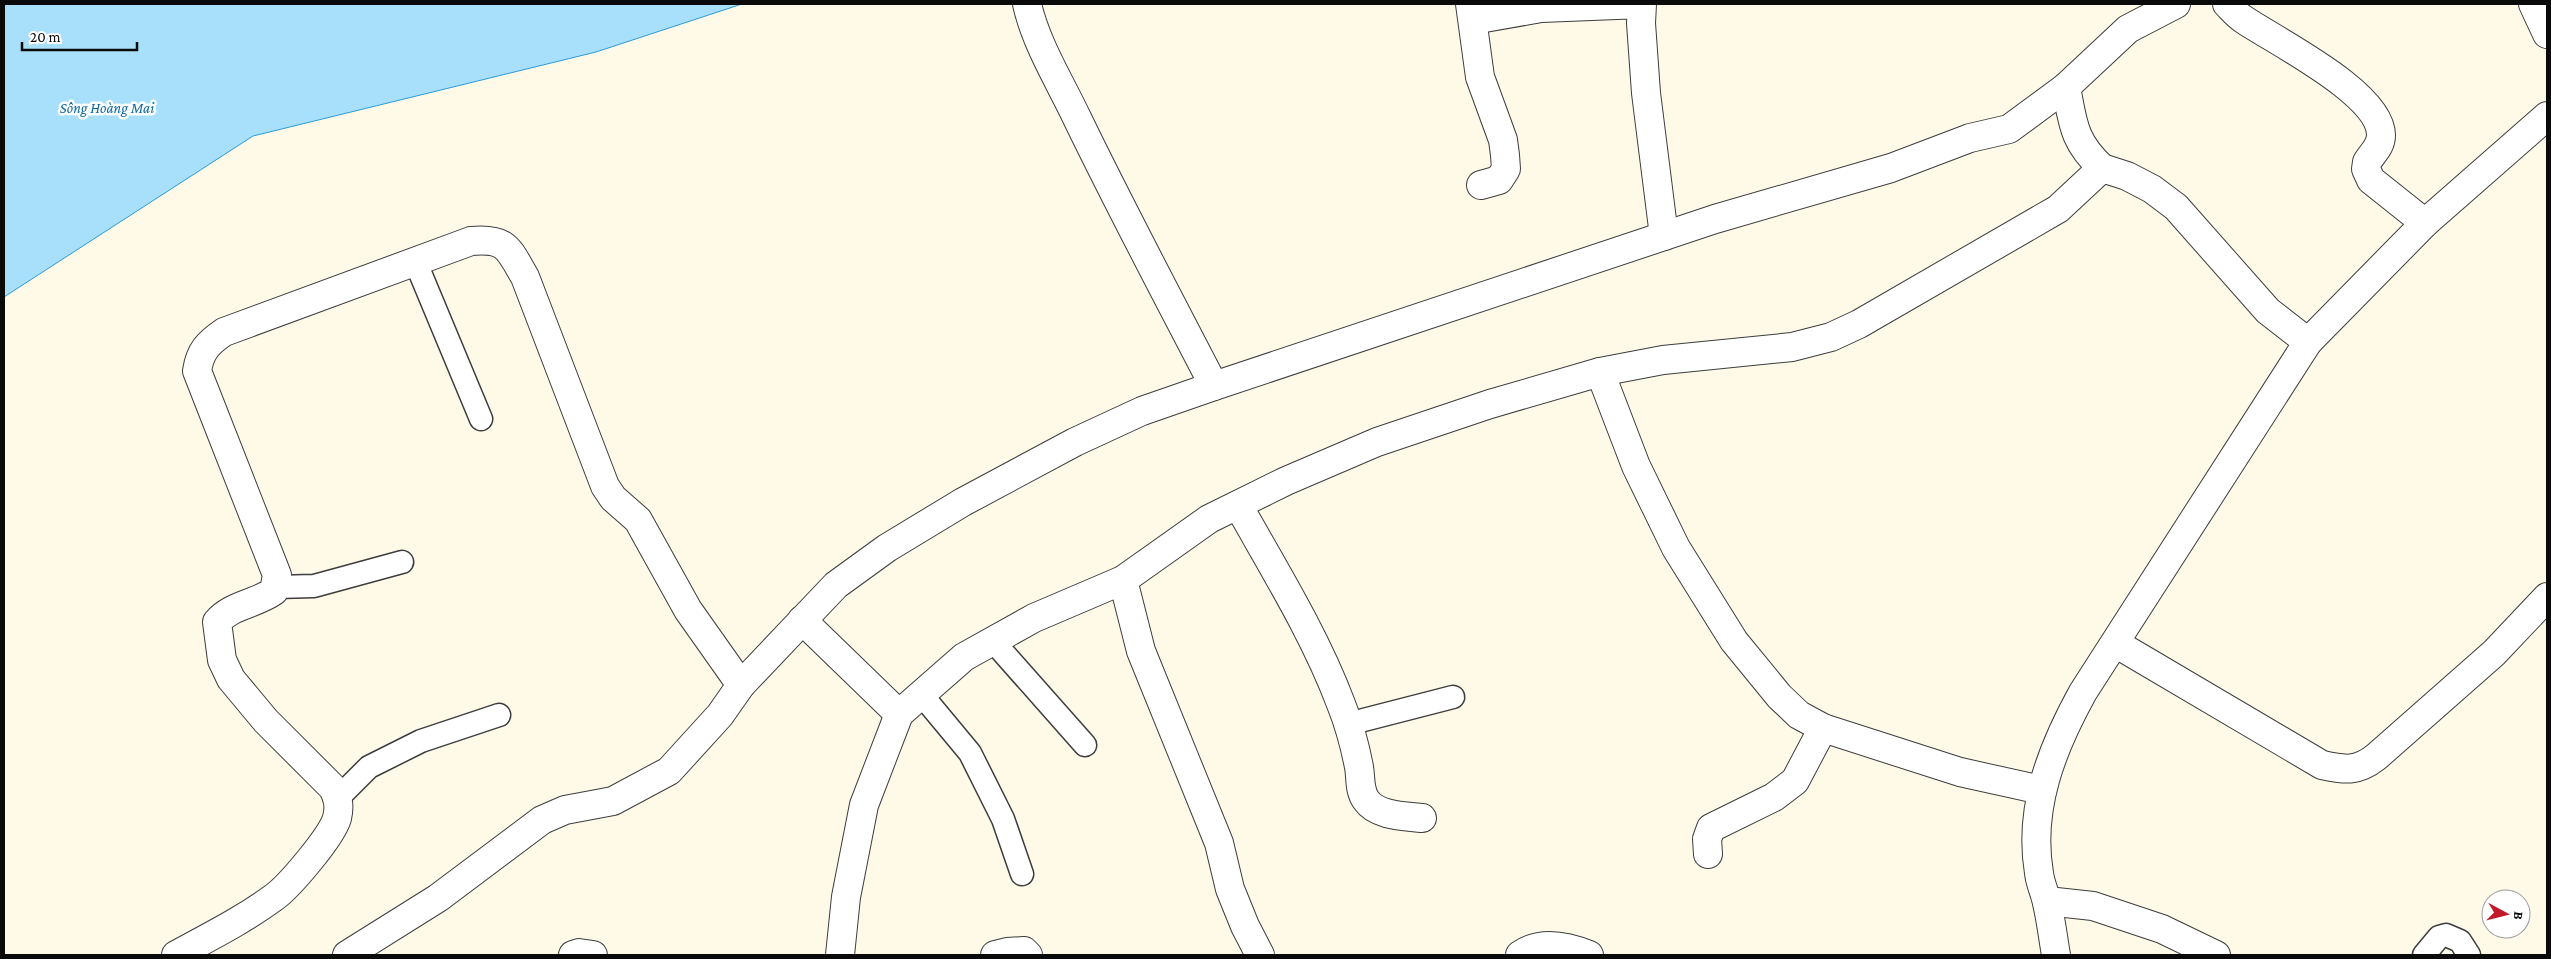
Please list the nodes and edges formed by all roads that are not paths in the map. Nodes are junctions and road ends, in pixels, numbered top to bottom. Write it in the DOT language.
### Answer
graph roads {
  1 [pos="1027,4"];
  2 [pos="2226,4"];
  3 [pos="2533,4"];
  4 [pos="2160,7"];
  5 [pos="1471,12"];
  6 [pos="2547,34"];
  7 [pos="2066,87"];
  8 [pos="2547,116"];
  9 [pos="2102,168"];
  10 [pos="1481,185"];
  11 [pos="2425,223"];
  12 [pos="1664,236"];
  13 [pos="416,262"];
  14 [pos="2308,342"];
  15 [pos="1600,372"];
  16 [pos="1214,386"];
  17 [pos="481,419"];
  18 [pos="1238,504"];
  19 [pos="402,562"];
  20 [pos="1123,580"];
  21 [pos="276,587"];
  22 [pos="2547,597"];
  23 [pos="802,620"];
  24 [pos="992,641"];
  25 [pos="2115,643"];
  26 [pos="741,685"];
  27 [pos="921,694"];
  28 [pos="1453,697"];
  29 [pos="899,714"];
  30 [pos="499,715"];
  31 [pos="1348,724"];
  32 [pos="1823,728"];
  33 [pos="1085,745"];
  34 [pos="2041,790"];
  35 [pos="338,798"];
  36 [pos="1422,818"];
  37 [pos="1708,854"];
  38 [pos="1022,874"];
  39 [pos="2047,901"];
  40 [pos="176,955"];
  41 [pos="348,955"];
  42 [pos="573,955"];
  43 [pos="593,955"];
  44 [pos="840,955"];
  45 [pos="995,955"];
  46 [pos="1028,955"];
  47 [pos="1260,955"];
  48 [pos="1520,955"];
  49 [pos="1589,955"];
  50 [pos="2056,955"];
  51 [pos="2216,955"];
  52 [pos="2424,955"];
  53 [pos="2469,955"];
  1 -- 16 [label="street"];
  2 -- 11 [label="street"];
  3 -- 6 [label="street"];
  4 -- 7 [label="street"];
  5 -- 10 [label="street"];
  5 -- 12 [label="street"];
  7 -- 9 [label="street"];
  7 -- 12 [label="street"];
  8 -- 11 [label="street"];
  9 -- 14 [label="street"];
  9 -- 15 [label="street"];
  11 -- 14 [label="street"];
  12 -- 16 [label="street"];
  13 -- 17 [label="lane"];
  13 -- 21 [label="street"];
  13 -- 26 [label="street"];
  14 -- 25 [label="street"];
  15 -- 18 [label="street"];
  15 -- 32 [label="street"];
  16 -- 23 [label="street"];
  18 -- 20 [label="street"];
  18 -- 31 [label="street"];
  19 -- 21 [label="lane"];
  20 -- 24 [label="street"];
  20 -- 47 [label="street"];
  21 -- 35 [label="street"];
  22 -- 25 [label="street"];
  23 -- 26 [label="street"];
  23 -- 29 [label="street"];
  24 -- 27 [label="street"];
  24 -- 33 [label="lane"];
  25 -- 34 [label="street"];
  26 -- 41 [label="street"];
  27 -- 29 [label="street"];
  27 -- 38 [label="lane"];
  28 -- 31 [label="lane"];
  29 -- 44 [label="street"];
  30 -- 35 [label="lane"];
  31 -- 36 [label="street"];
  32 -- 34 [label="street"];
  32 -- 37 [label="street"];
  34 -- 39 [label="street"];
  35 -- 40 [label="street"];
  39 -- 50 [label="street"];
  39 -- 51 [label="street"];
  42 -- 43 [label="street"];
  45 -- 46 [label="street"];
  48 -- 49 [label="street"];
  52 -- 53 [label="lane"];
}
